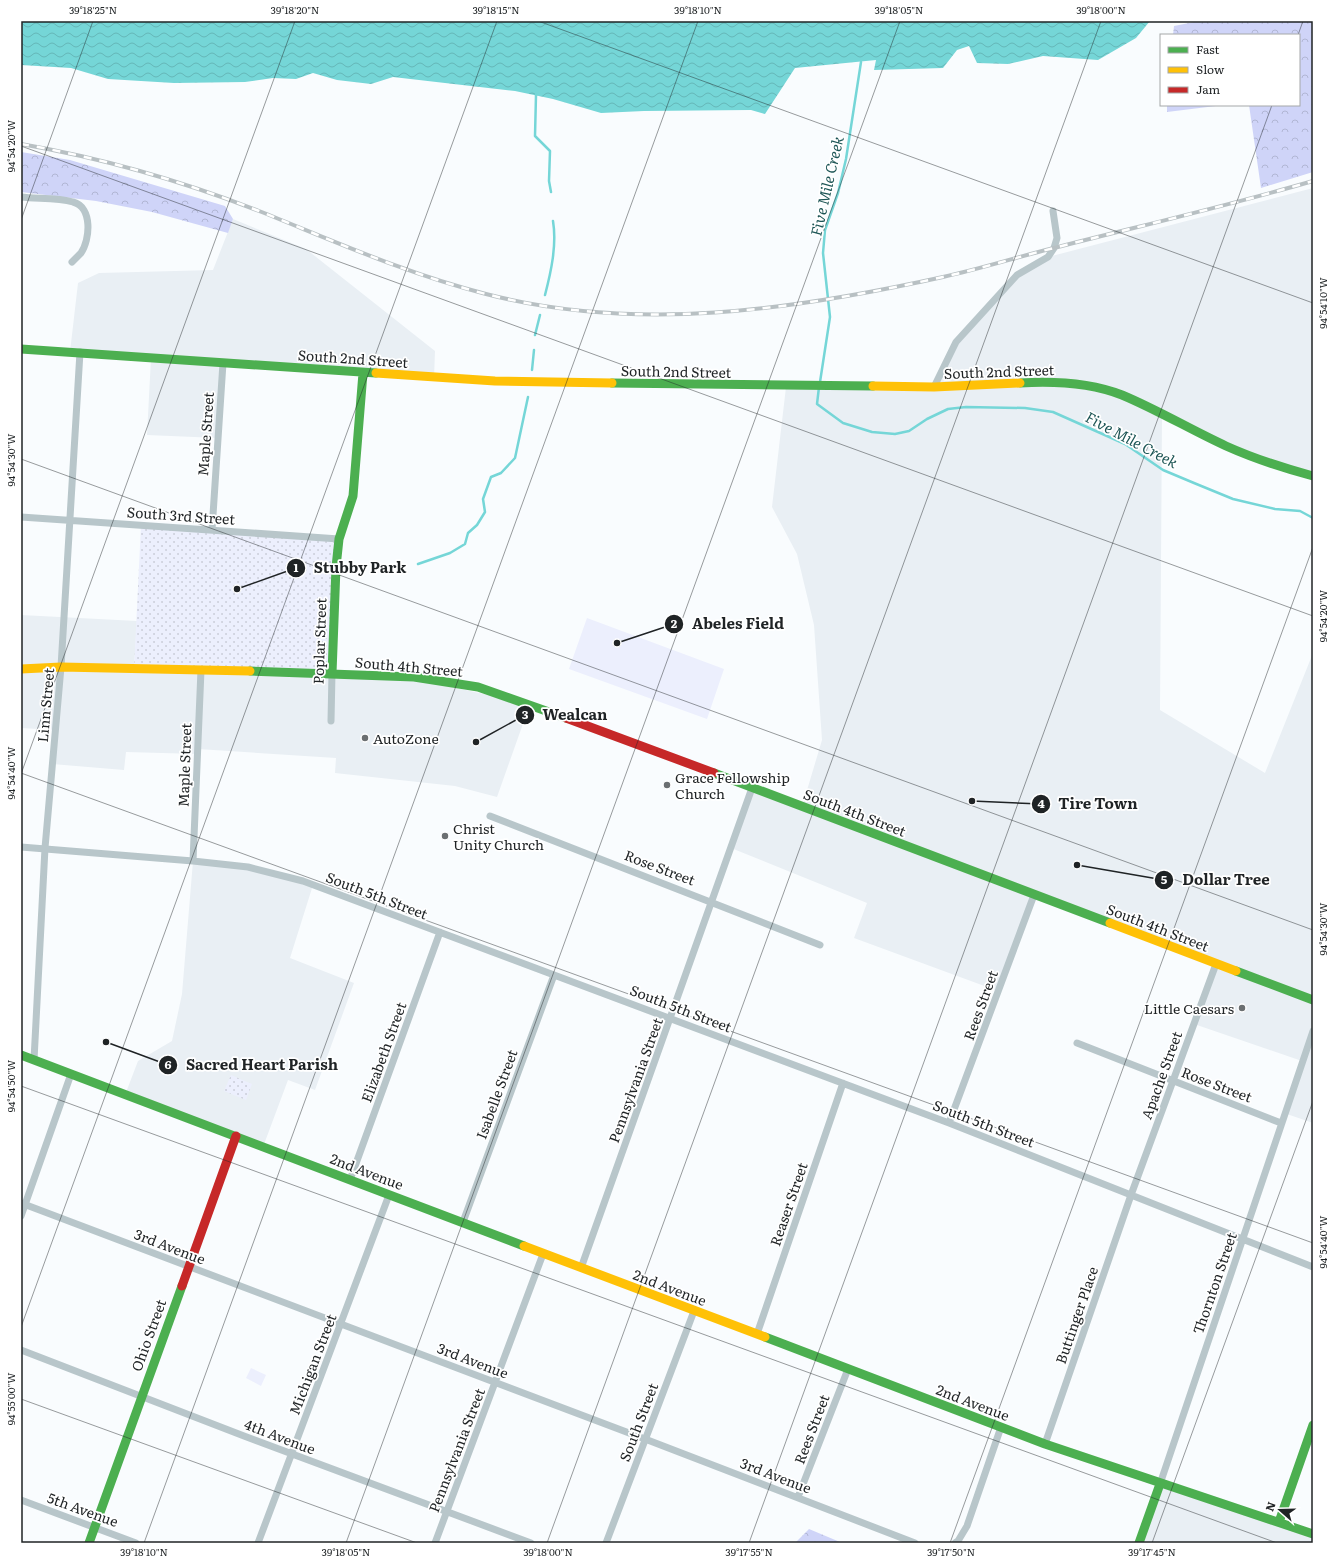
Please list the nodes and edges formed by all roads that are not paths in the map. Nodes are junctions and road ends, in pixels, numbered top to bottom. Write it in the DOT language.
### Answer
graph roads {
  1 [pos="21,198"];
  2 [pos="1053,210"];
  3 [pos="72,262"];
  4 [pos="21,349"];
  5 [pos="80,352"];
  6 [pos="223,363"];
  7 [pos="363,373"];
  8 [pos="934,388"];
  9 [pos="1313,476"];
  10 [pos="21,517"];
  11 [pos="70,520"];
  12 [pos="212,530"];
  13 [pos="339,539"];
  14 [pos="61,667"];
  15 [pos="21,668"];
  16 [pos="201,670"];
  17 [pos="332,673"];
  18 [pos="331,721"];
  19 [pos="752,788"];
  20 [pos="490,816"];
  21 [pos="21,847"];
  22 [pos="45,848"];
  23 [pos="193,861"];
  24 [pos="1034,895"];
  25 [pos="712,902"];
  26 [pos="440,932"];
  27 [pos="820,945"];
  28 [pos="1216,964"];
  29 [pos="554,975"];
  30 [pos="1313,1000"];
  31 [pos="671,1018"];
  32 [pos="1313,1031"];
  33 [pos="1077,1043"];
  34 [pos="21,1056"];
  35 [pos="34,1060"];
  36 [pos="71,1074"];
  37 [pos="1173,1081"];
  38 [pos="843,1083"];
  39 [pos="1281,1122"];
  40 [pos="949,1123"];
  41 [pos="236,1136"];
  42 [pos="350,1180"];
  43 [pos="1131,1194"];
  44 [pos="390,1195"];
  45 [pos="23,1204"];
  46 [pos="21,1216"];
  47 [pos="463,1222"];
  48 [pos="1243,1240"];
  49 [pos="543,1254"];
  50 [pos="188,1267"];
  51 [pos="1313,1267"];
  52 [pos="581,1268"];
  53 [pos="694,1311"];
  54 [pos="341,1325"];
  55 [pos="757,1334"];
  56 [pos="21,1350"];
  57 [pos="848,1369"];
  58 [pos="496,1383"];
  59 [pos="141,1397"];
  60 [pos="1313,1425"];
  61 [pos="1001,1427"];
  62 [pos="645,1439"];
  63 [pos="1045,1444"];
  64 [pos="292,1454"];
  65 [pos="1160,1484"];
  66 [pos="798,1497"];
  67 [pos="21,1500"];
  68 [pos="447,1512"];
  69 [pos="1279,1522"];
  70 [pos="94,1527"];
  71 [pos="1313,1534"];
  72 [pos="89,1543"];
  73 [pos="136,1543"];
  74 [pos="258,1543"];
  75 [pos="435,1543"];
  76 [pos="531,1543"];
  77 [pos="606,1543"];
  78 [pos="915,1543"];
  79 [pos="955,1543"];
  80 [pos="1139,1543"];
  1 -- 3 [label="street"];
  2 -- 8 [label="street"];
  4 -- 5 [label="main road, South 2nd Street"];
  5 -- 6 [label="main road, South 2nd Street"];
  5 -- 11 [label="street, Linn Street"];
  6 -- 7 [label="main road, South 2nd Street"];
  6 -- 12 [label="street, Maple Street"];
  7 -- 8 [label="main road, South 2nd Street"];
  7 -- 13 [label="main road, Poplar Street"];
  8 -- 9 [label="main road, South 2nd Street"];
  10 -- 11 [label="street, South 3rd Street"];
  11 -- 12 [label="street, South 3rd Street"];
  11 -- 14 [label="street, Linn Street"];
  12 -- 13 [label="street, South 3rd Street"];
  13 -- 17 [label="main road, Poplar Street"];
  14 -- 15 [label="main road, South 4th Street"];
  14 -- 16 [label="main road, South 4th Street"];
  14 -- 22 [label="street, Linn Street"];
  16 -- 17 [label="main road, South 4th Street"];
  16 -- 23 [label="street, Maple Street"];
  17 -- 18 [label="street, Poplar Street"];
  17 -- 19 [label="main road, South 4th Street"];
  19 -- 24 [label="main road, South 4th Street"];
  19 -- 25 [label="street, Pennsylvania Street"];
  20 -- 25 [label="street, Rose Street"];
  21 -- 22 [label="street, South 5th Street"];
  22 -- 23 [label="street, South 5th Street"];
  22 -- 35 [label="street, Linn Street"];
  23 -- 26 [label="street, South 5th Street"];
  24 -- 28 [label="main road, South 4th Street"];
  24 -- 40 [label="street, Rees Street"];
  25 -- 27 [label="street, Rose Street"];
  25 -- 31 [label="street, Pennsylvania Street"];
  26 -- 29 [label="street, South 5th Street"];
  26 -- 42 [label="street, Elizabeth Street"];
  28 -- 30 [label="main road, South 4th Street"];
  28 -- 37 [label="street, Apache Street"];
  29 -- 31 [label="street, South 5th Street"];
  29 -- 47 [label="street, Isabelle Street"];
  31 -- 38 [label="street, South 5th Street"];
  31 -- 52 [label="street, Pennsylvania Street"];
  32 -- 39 [label="street, Thornton Street"];
  33 -- 37 [label="street, Rose Street"];
  34 -- 35 [label="main road, 2nd Avenue"];
  35 -- 36 [label="main road, 2nd Avenue"];
  36 -- 41 [label="main road, 2nd Avenue"];
  36 -- 45 [label="street"];
  37 -- 39 [label="street, Rose Street"];
  37 -- 43 [label="street, Apache Street"];
  38 -- 40 [label="street, South 5th Street"];
  38 -- 55 [label="street, Reaser Street"];
  39 -- 48 [label="street, Thornton Street"];
  40 -- 43 [label="street, South 5th Street"];
  41 -- 42 [label="main road, 2nd Avenue"];
  41 -- 50 [label="main road, Ohio Street"];
  42 -- 44 [label="main road, 2nd Avenue"];
  43 -- 48 [label="street, South 5th Street"];
  43 -- 63 [label="street, Buttinger Place"];
  44 -- 47 [label="main road, 2nd Avenue"];
  44 -- 54 [label="street, Michigan Street"];
  45 -- 46 [label="street"];
  45 -- 50 [label="street, 3rd Avenue"];
  47 -- 49 [label="main road, 2nd Avenue"];
  48 -- 51 [label="street, South 5th Street"];
  48 -- 65 [label="street, Thornton Street"];
  49 -- 52 [label="main road, 2nd Avenue"];
  49 -- 58 [label="street, Pennsylvania Street"];
  50 -- 54 [label="street, 3rd Avenue"];
  50 -- 59 [label="main road, Ohio Street"];
  52 -- 53 [label="main road, 2nd Avenue"];
  53 -- 55 [label="main road, 2nd Avenue"];
  53 -- 62 [label="street, South Street"];
  54 -- 58 [label="street, 3rd Avenue"];
  54 -- 64 [label="street, Michigan Street"];
  55 -- 57 [label="main road, 2nd Avenue"];
  56 -- 59 [label="street, 4th Avenue"];
  57 -- 61 [label="main road, 2nd Avenue"];
  57 -- 66 [label="street, Rees Street"];
  58 -- 62 [label="street, 3rd Avenue"];
  58 -- 68 [label="street, Pennsylvania Street"];
  59 -- 64 [label="street, 4th Avenue"];
  59 -- 70 [label="main road, Ohio Street"];
  60 -- 69 [label="main road"];
  61 -- 63 [label="main road, 2nd Avenue"];
  61 -- 79 [label="street"];
  62 -- 66 [label="street, 3rd Avenue"];
  62 -- 77 [label="street, South Street"];
  63 -- 65 [label="main road, 2nd Avenue"];
  64 -- 68 [label="street, 4th Avenue"];
  64 -- 74 [label="street, Michigan Street"];
  65 -- 69 [label="main road, 2nd Avenue"];
  65 -- 80 [label="main road, Thornton Street"];
  66 -- 78 [label="street, 3rd Avenue"];
  67 -- 70 [label="street, 5th Avenue"];
  68 -- 75 [label="street, Pennsylvania Street"];
  68 -- 76 [label="street, 4th Avenue"];
  69 -- 71 [label="main road, 2nd Avenue"];
  70 -- 72 [label="main road, Ohio Street"];
  70 -- 73 [label="street, 5th Avenue"];
}
